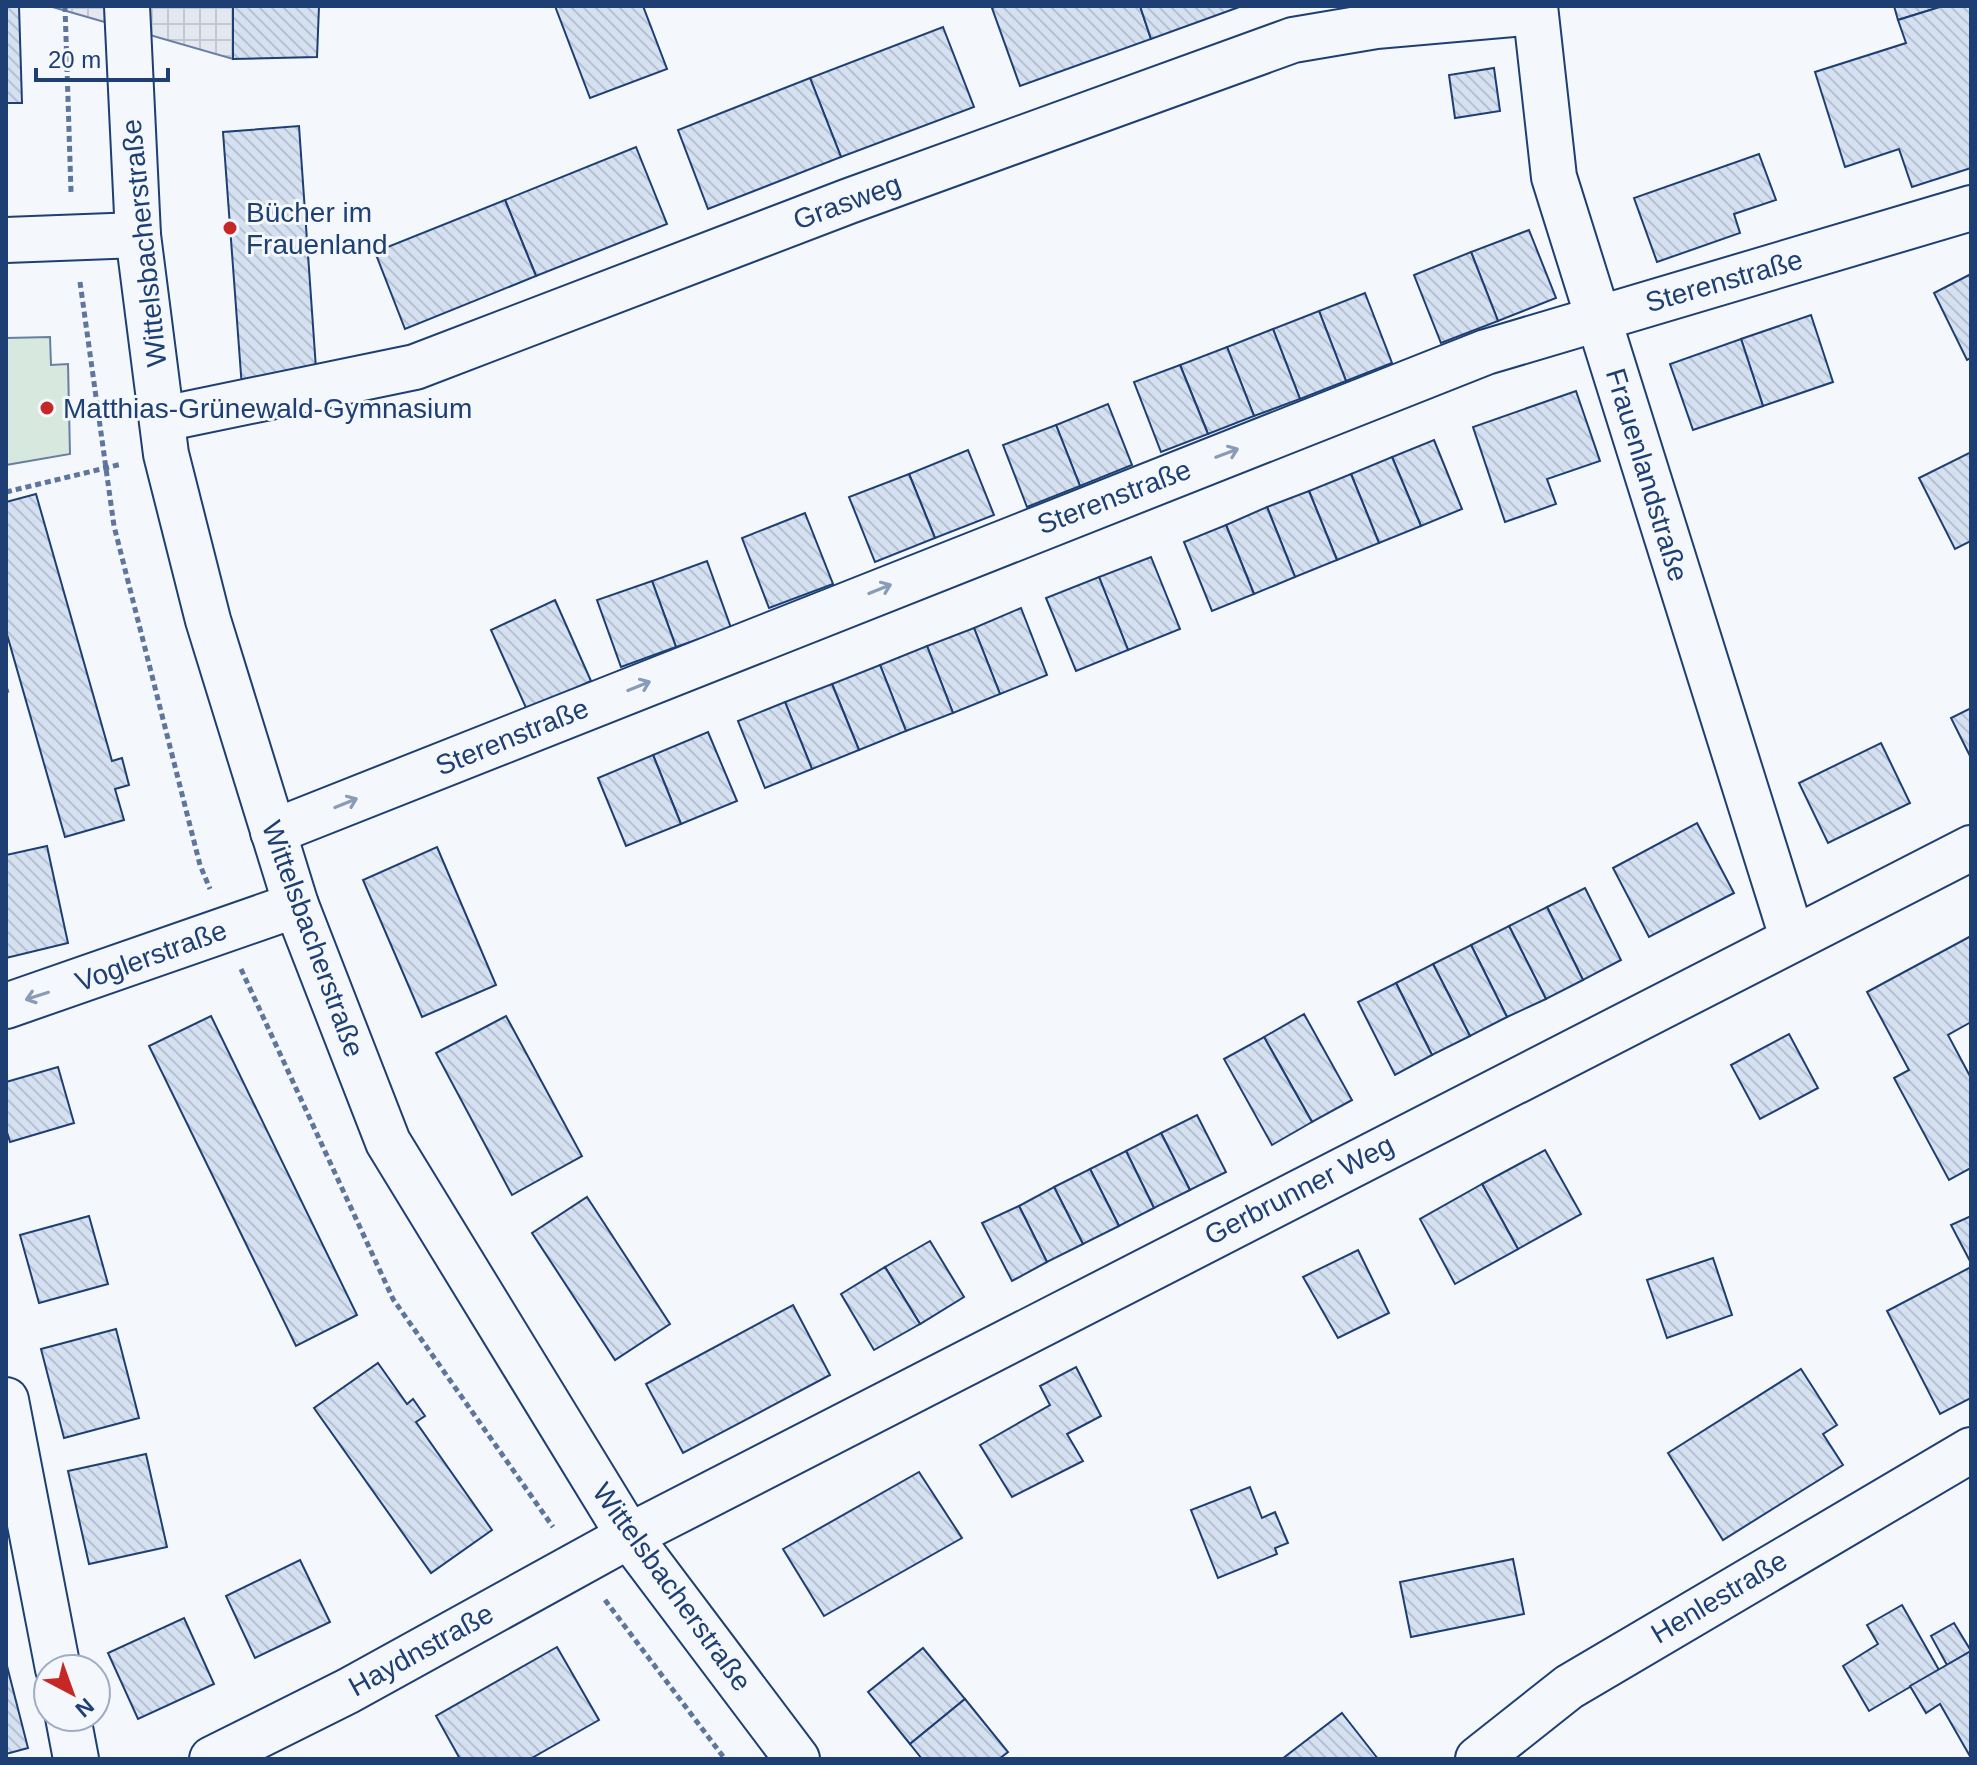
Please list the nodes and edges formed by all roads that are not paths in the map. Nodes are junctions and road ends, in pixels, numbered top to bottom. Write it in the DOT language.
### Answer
graph roads {
  1 [pos="127,6"];
  2 [pos="1535,9"];
  3 [pos="1971,208"];
  4 [pos="138,235"];
  5 [pos="6,240"];
  6 [pos="1598,318"];
  7 [pos="165,436"];
  8 [pos="273,832"];
  9 [pos="1971,848"];
  10 [pos="296,905"];
  11 [pos="1792,937"];
  12 [pos="6,1006"];
  13 [pos="6,1400"];
  14 [pos="1971,1450"];
  15 [pos="629,1536"];
  16 [pos="55,1653"];
  17 [pos="71,1733"];
  18 [pos="76,1759"];
  19 [pos="212,1759"];
  20 [pos="797,1759"];
  21 [pos="1478,1759"];
  1 -- 4 [label="street, Wittelsbacherstraße"];
  2 -- 6 [label="street, Frauenlandstraße"];
  2 -- 7 [label="street, Grasweg"];
  3 -- 6 [label="street, Sterenstraße"];
  4 -- 5 [label="street"];
  4 -- 7 [label="street, Wittelsbacherstraße"];
  8 -- 6 [label="street, Sterenstraße, one-way"];
  6 -- 11 [label="street, Frauenlandstraße"];
  7 -- 8 [label="street, Wittelsbacherstraße"];
  8 -- 10 [label="street, Wittelsbacherstraße"];
  9 -- 11 [label="street, Gerbrunner Weg"];
  10 -- 12 [label="street, Voglerstraße, one-way"];
  10 -- 15 [label="street, Wittelsbacherstraße"];
  11 -- 15 [label="street, Gerbrunner Weg"];
  13 -- 16 [label="street"];
  14 -- 21 [label="street, Henlestraße"];
  15 -- 19 [label="street, Haydnstraße"];
  15 -- 20 [label="street, Wittelsbacherstraße"];
  17 -- 18 [label="street"];
}
